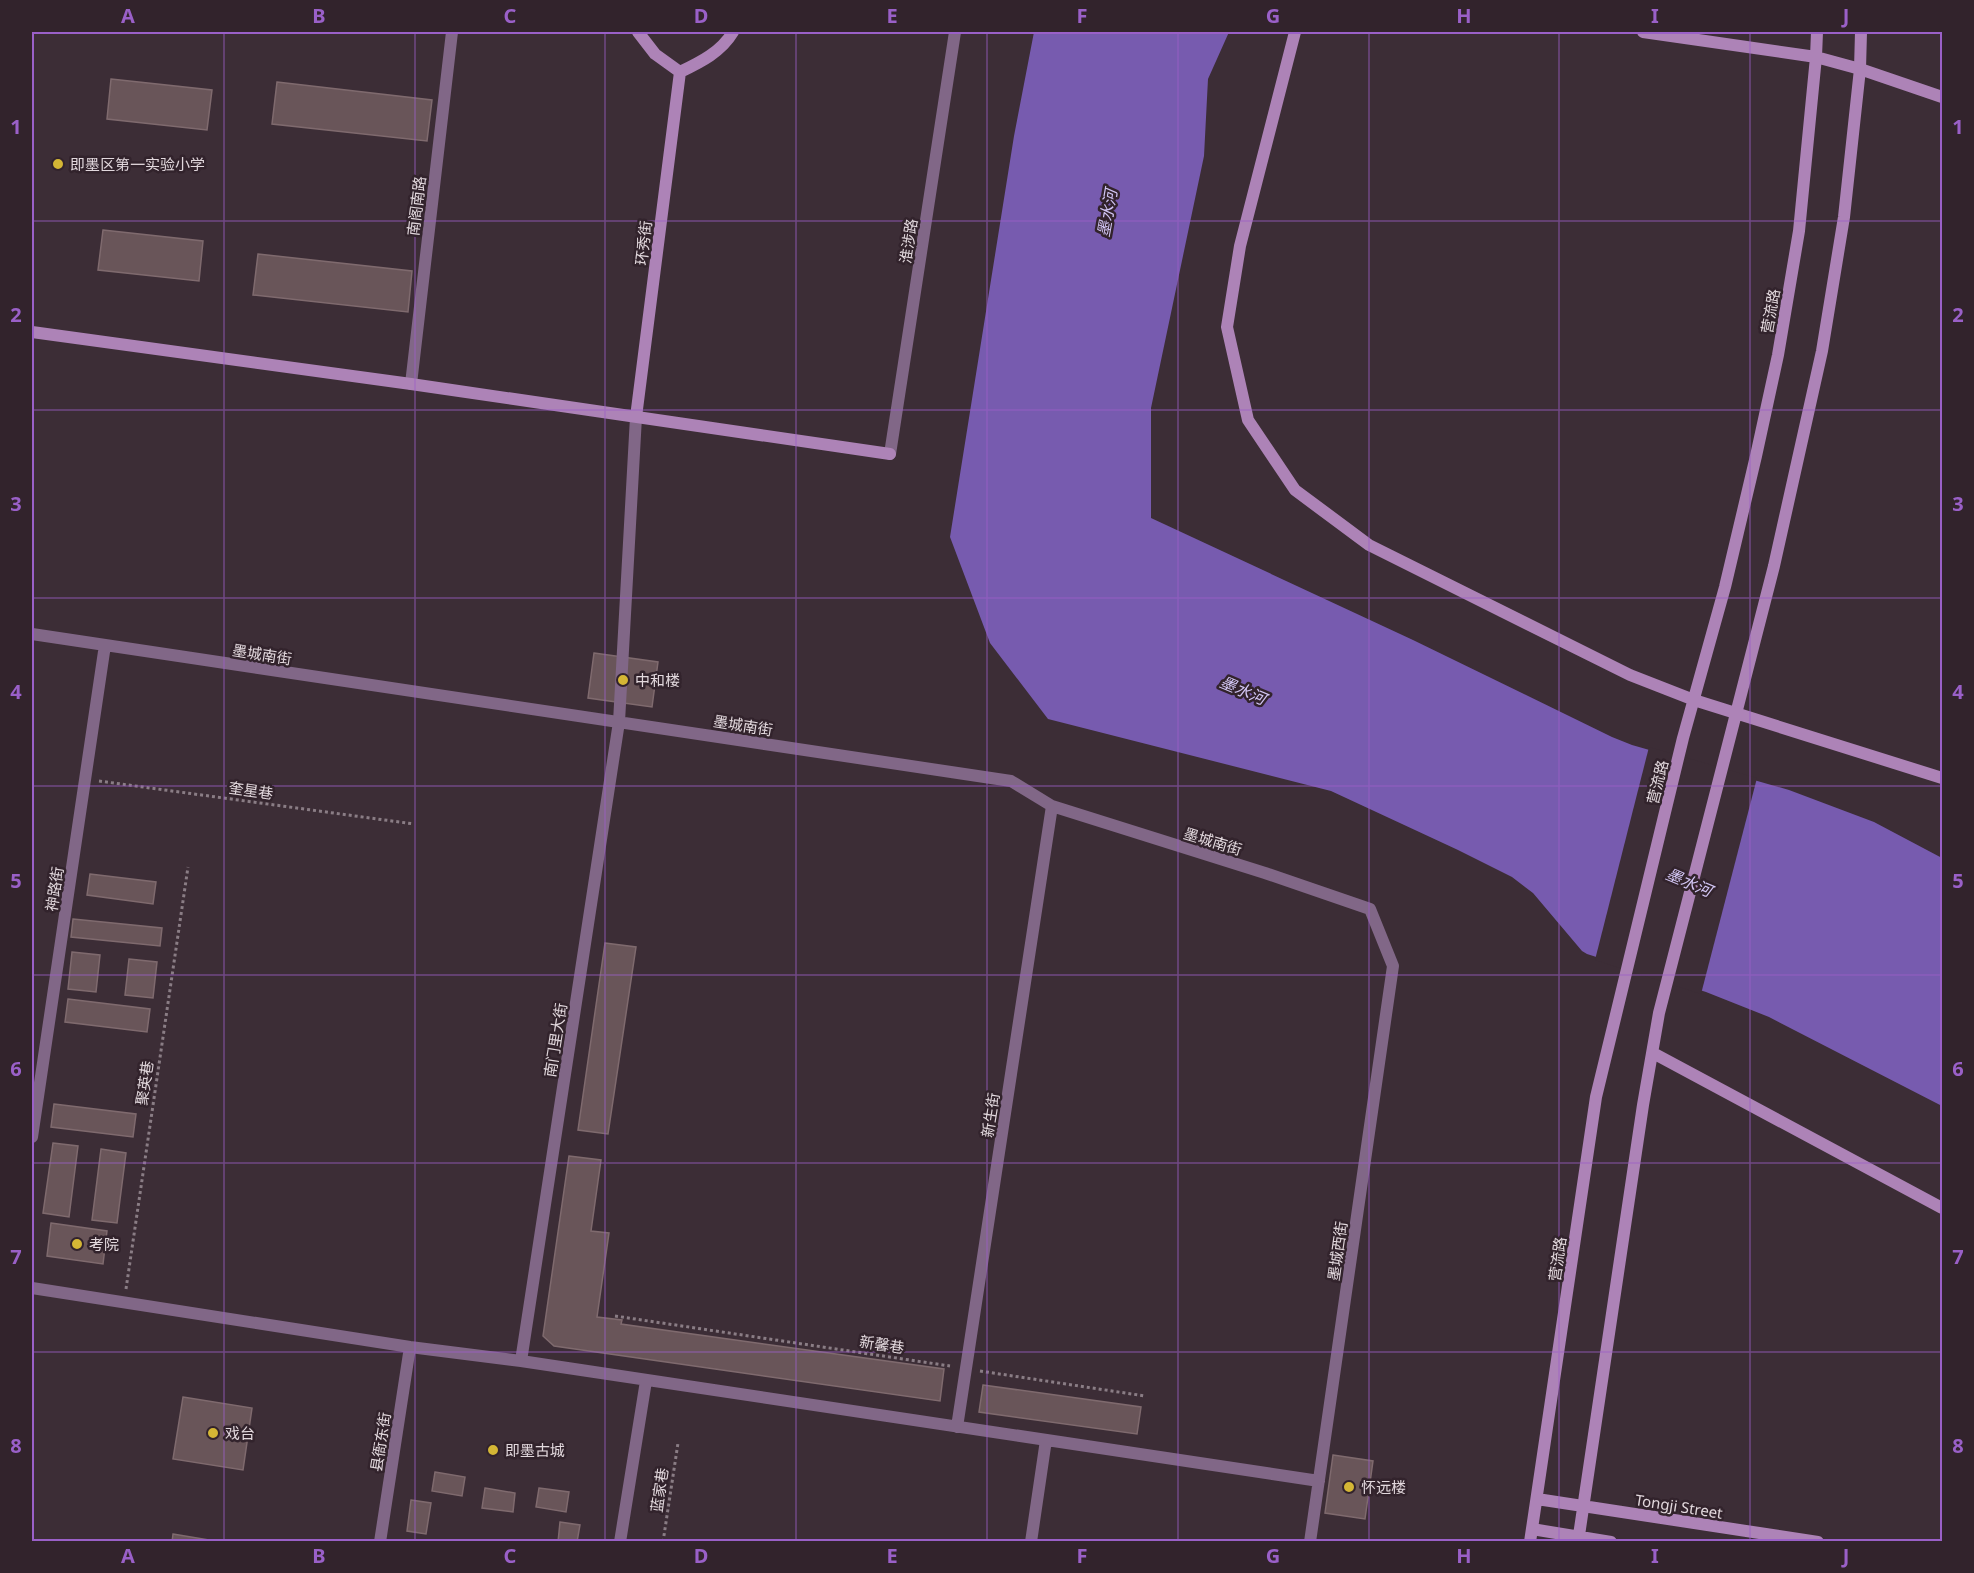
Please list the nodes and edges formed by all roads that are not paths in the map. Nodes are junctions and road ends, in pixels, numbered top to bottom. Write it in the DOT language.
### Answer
graph roads {
  1 [pos="452,32"];
  2 [pos="638,32"];
  3 [pos="733,32"];
  4 [pos="955,32"];
  5 [pos="1295,32"];
  6 [pos="1643,32"];
  7 [pos="1817,32"];
  8 [pos="1861,32"];
  9 [pos="1816,57"];
  10 [pos="1860,69"];
  11 [pos="680,72"];
  12 [pos="1942,97"];
  13 [pos="32,332"];
  14 [pos="411,384"];
  15 [pos="636,417"];
  16 [pos="32,634"];
  17 [pos="105,645"];
  18 [pos="1694,700"];
  19 [pos="1737,712"];
  20 [pos="620,722"];
  21 [pos="1942,778"];
  22 [pos="1052,806"];
  23 [pos="1393,966"];
  24 [pos="1653,1053"];
  25 [pos="32,1137"];
  26 [pos="1942,1208"];
  27 [pos="32,1288"];
  28 [pos="410,1347"];
  29 [pos="521,1362"];
  30 [pos="646,1381"];
  31 [pos="957,1427"];
  32 [pos="1046,1440"];
  33 [pos="1319,1481"];
  34 [pos="1537,1499"];
  35 [pos="1583,1506"];
  36 [pos="1531,1535"];
  37 [pos="1578,1539"];
  38 [pos="380,1542"];
  39 [pos="620,1542"];
  40 [pos="1031,1542"];
  41 [pos="1310,1542"];
  42 [pos="1611,1542"];
  43 [pos="1818,1542"];
  1 -- 14 [label="street, 南阁南路"];
  2 -- 11 [label="street"];
  3 -- 11 [label="street"];
  4 -- 15 [label="street, 淮涉路"];
  5 -- 18 [label="street"];
  6 -- 9 [label="street"];
  7 -- 9 [label="street, 营流路"];
  8 -- 10 [label="street"];
  9 -- 10 [label="street"];
  9 -- 18 [label="street, 营流路"];
  10 -- 12 [label="street"];
  10 -- 19 [label="street"];
  11 -- 15 [label="street, 环秀街"];
  13 -- 14 [label="street"];
  14 -- 15 [label="street"];
  15 -- 20 [label="street, 南门里大街"];
  16 -- 17 [label="street, 墨城南街"];
  17 -- 20 [label="street, 墨城南街"];
  17 -- 25 [label="street, 神路街"];
  18 -- 19 [label="street"];
  18 -- 34 [label="street, 营流路"];
  19 -- 21 [label="street"];
  19 -- 24 [label="street"];
  20 -- 22 [label="street, 墨城南街"];
  20 -- 29 [label="street, 南门里大街"];
  22 -- 23 [label="street, 墨城南街"];
  22 -- 31 [label="street, 新生街"];
  23 -- 33 [label="street, 墨城西街"];
  24 -- 26 [label="street"];
  24 -- 35 [label="street"];
  27 -- 28 [label="street"];
  28 -- 29 [label="street"];
  28 -- 38 [label="street, 县衙东街"];
  29 -- 30 [label="street"];
  30 -- 31 [label="street"];
  30 -- 39 [label="street"];
  31 -- 32 [label="street"];
  32 -- 33 [label="street"];
  32 -- 40 [label="street"];
  33 -- 41 [label="street, 墨城西街"];
  34 -- 35 [label="street, Tongji Street"];
  34 -- 36 [label="street, 营流路"];
  35 -- 37 [label="street"];
  35 -- 43 [label="street, Tongji Street"];
  36 -- 37 [label="street"];
  37 -- 42 [label="street"];
}
